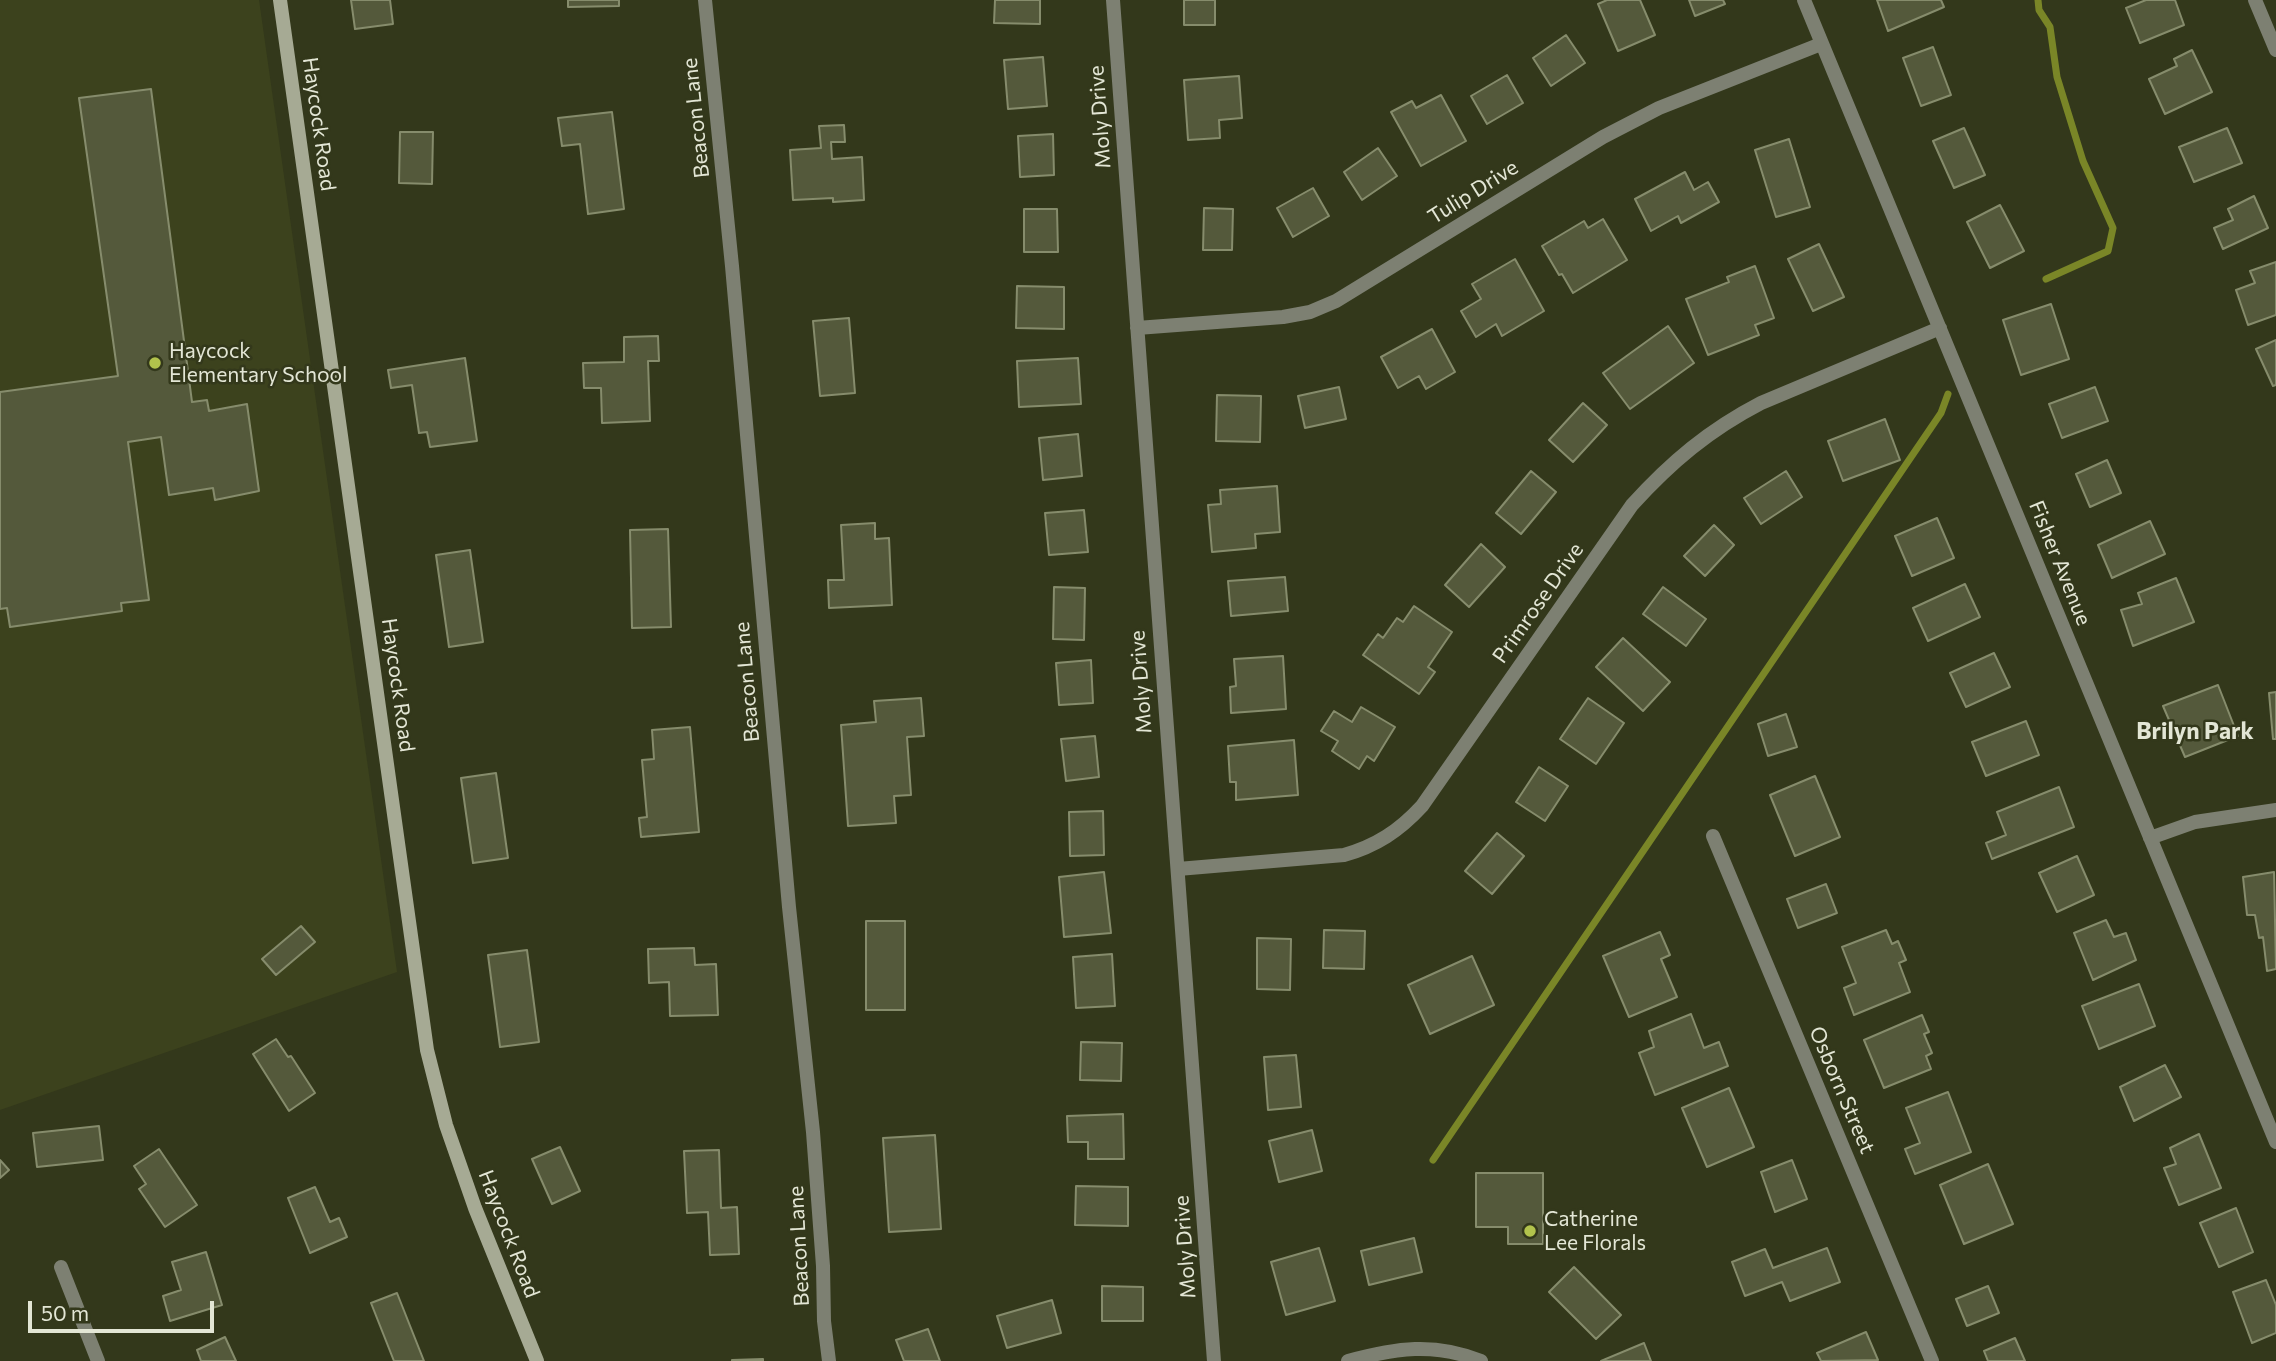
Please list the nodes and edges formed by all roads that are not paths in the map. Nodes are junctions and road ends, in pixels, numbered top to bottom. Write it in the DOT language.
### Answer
graph roads {
  1 [pos="280,0"];
  2 [pos="705,0"];
  3 [pos="1113,0"];
  4 [pos="1804,0"];
  5 [pos="2255,0"];
  6 [pos="1821,44"];
  7 [pos="2276,50"];
  8 [pos="1137,328"];
  9 [pos="1940,328"];
  10 [pos="2276,810"];
  11 [pos="1713,836"];
  12 [pos="2150,838"];
  13 [pos="1178,869"];
  14 [pos="2276,1142"];
  15 [pos="61,1267"];
  16 [pos="98,1361"];
  17 [pos="537,1361"];
  18 [pos="828,1361"];
  19 [pos="1214,1361"];
  20 [pos="1348,1361"];
  21 [pos="1481,1361"];
  22 [pos="1932,1361"];
  1 -- 17 [label="main road, Haycock Road"];
  2 -- 18 [label="street, Beacon Lane"];
  3 -- 8 [label="street, Moly Drive"];
  4 -- 6 [label="street, Fisher Avenue"];
  5 -- 7 [label="street"];
  6 -- 8 [label="street, Tulip Drive"];
  6 -- 9 [label="street, Fisher Avenue"];
  8 -- 13 [label="street, Moly Drive"];
  9 -- 12 [label="street, Fisher Avenue"];
  9 -- 13 [label="street, Primrose Drive"];
  10 -- 12 [label="street"];
  11 -- 22 [label="street, Osborn Street"];
  12 -- 14 [label="street, Fisher Avenue"];
  13 -- 19 [label="street, Moly Drive"];
  15 -- 16 [label="street"];
  20 -- 21 [label="street"];
}
